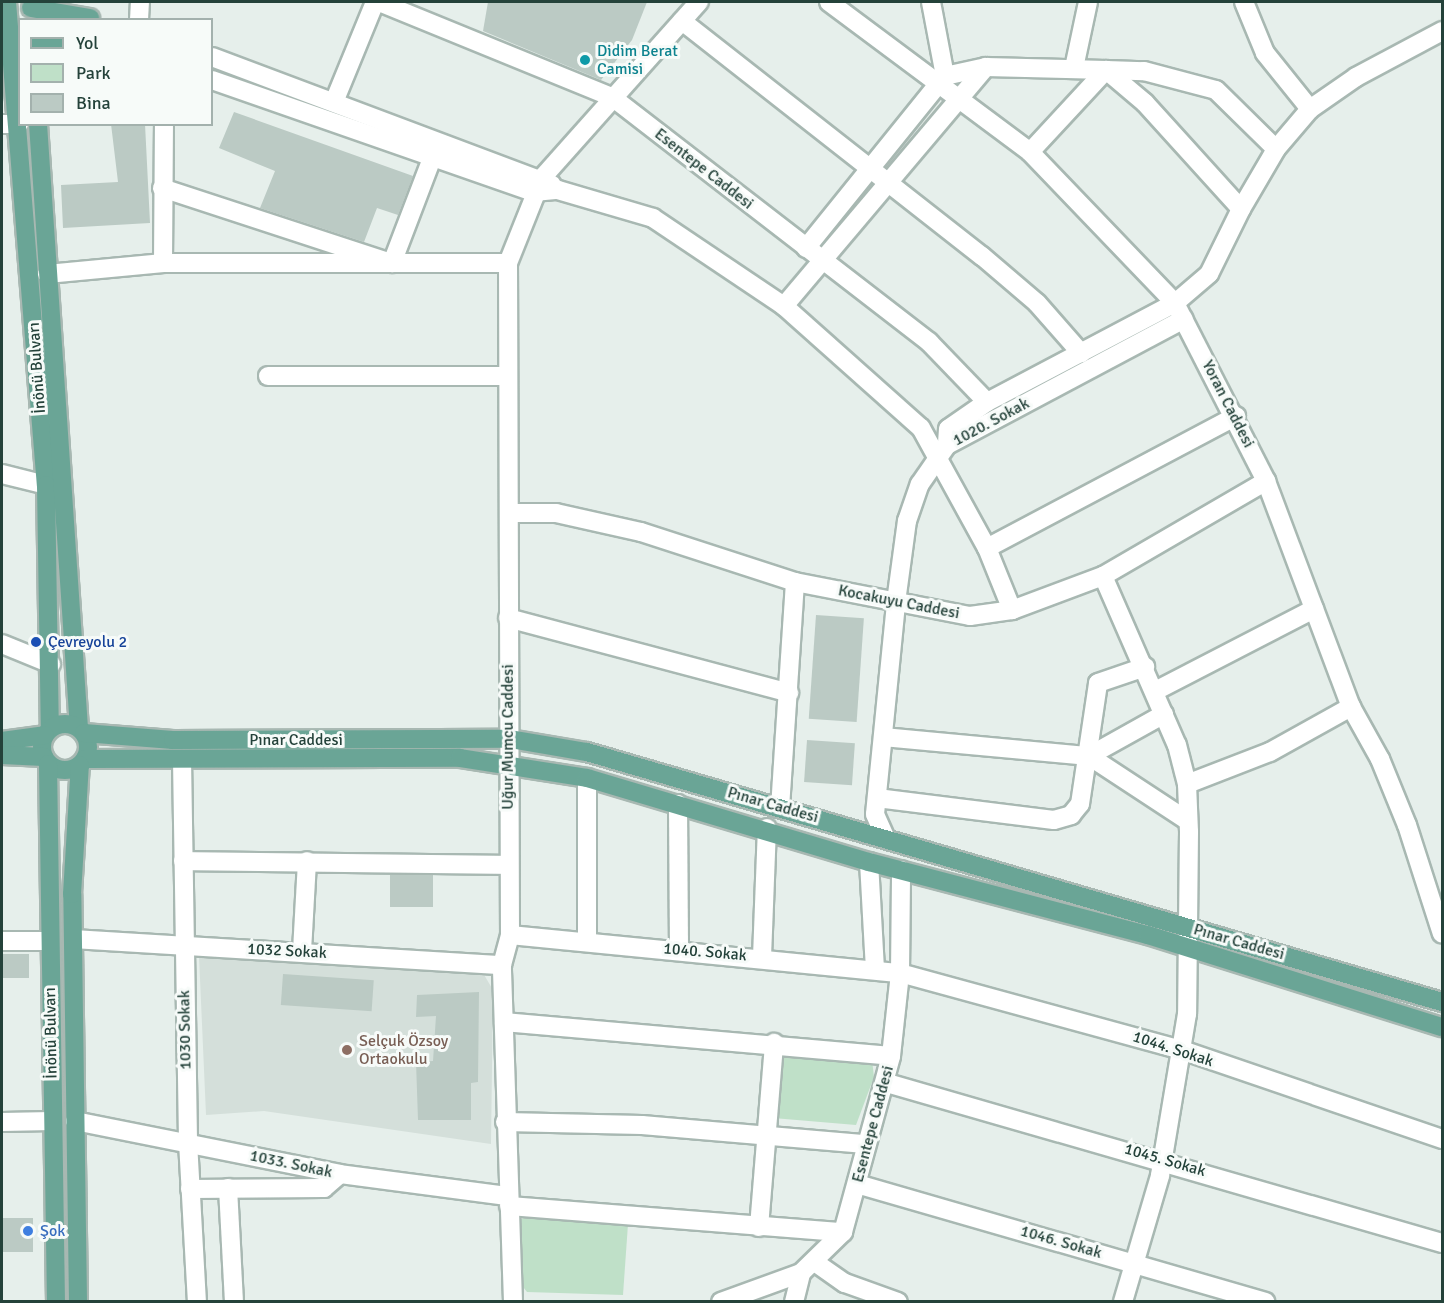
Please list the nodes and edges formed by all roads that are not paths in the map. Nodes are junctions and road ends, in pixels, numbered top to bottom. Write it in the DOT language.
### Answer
graph roads {
  1 [pos="55,2"];
  2 [pos="140,2"];
  3 [pos="375,2"];
  4 [pos="379,2"];
  5 [pos="699,2"];
  6 [pos="829,2"];
  7 [pos="931,2"];
  8 [pos="1088,2"];
  9 [pos="1244,2"];
  10 [pos="6,4"];
  11 [pos="32,10"];
  12 [pos="84,18"];
  13 [pos="89,18"];
  14 [pos="140,18"];
  15 [pos="682,21"];
  16 [pos="1443,31"];
  17 [pos="213,57"];
  18 [pos="986,67"];
  19 [pos="1074,68"];
  20 [pos="1106,70"];
  21 [pos="213,80"];
  22 [pos="941,81"];
  23 [pos="612,97"];
  24 [pos="957,100"];
  25 [pos="334,102"];
  26 [pos="1310,109"];
  27 [pos="18,115"];
  28 [pos="2,124"];
  29 [pos="18,124"];
  30 [pos="19,126"];
  31 [pos="38,126"];
  32 [pos="164,126"];
  33 [pos="1276,149"];
  34 [pos="1030,152"];
  35 [pos="432,158"];
  36 [pos="875,168"];
  37 [pos="892,183"];
  38 [pos="538,185"];
  39 [pos="162,188"];
  40 [pos="1241,209"];
  41 [pos="806,248"];
  42 [pos="823,261"];
  43 [pos="163,262"];
  44 [pos="392,262"];
  45 [pos="508,262"];
  46 [pos="47,274"];
  47 [pos="1175,303"];
  48 [pos="784,306"];
  49 [pos="1184,319"];
  50 [pos="1081,353"];
  51 [pos="268,376"];
  52 [pos="508,376"];
  53 [pos="987,402"];
  54 [pos="1236,416"];
  55 [pos="947,445"];
  56 [pos="936,460"];
  57 [pos="2,474"];
  58 [pos="1266,481"];
  59 [pos="46,485"];
  60 [pos="509,513"];
  61 [pos="987,548"];
  62 [pos="1103,576"];
  63 [pos="795,582"];
  64 [pos="896,602"];
  65 [pos="1314,609"];
  66 [pos="1012,610"];
  67 [pos="508,618"];
  68 [pos="2,644"];
  69 [pos="51,664"];
  70 [pos="1145,667"];
  71 [pos="1155,691"];
  72 [pos="789,693"];
  73 [pos="1351,707"];
  74 [pos="1164,714"];
  75 [pos="81,731"];
  76 [pos="47,732"];
  77 [pos="883,737"];
  78 [pos="510,739"];
  79 [pos="2,741"];
  80 [pos="2,754"];
  81 [pos="1089,756"];
  82 [pos="182,759"];
  83 [pos="46,760"];
  84 [pos="83,762"];
  85 [pos="509,764"];
  86 [pos="587,778"];
  87 [pos="1187,784"];
  88 [pos="877,798"];
  89 [pos="678,804"];
  90 [pos="780,808"];
  91 [pos="1188,820"];
  92 [pos="767,828"];
  93 [pos="886,839"];
  94 [pos="183,861"];
  95 [pos="307,861"];
  96 [pos="869,862"];
  97 [pos="507,865"];
  98 [pos="901,870"];
  99 [pos="1188,927"];
  100 [pos="1443,934"];
  101 [pos="510,935"];
  102 [pos="72,939"];
  103 [pos="2,941"];
  104 [pos="49,941"];
  105 [pos="587,941"];
  106 [pos="183,946"];
  107 [pos="1188,949"];
  108 [pos="302,951"];
  109 [pos="680,951"];
  110 [pos="762,957"];
  111 [pos="502,965"];
  112 [pos="874,970"];
  113 [pos="900,973"];
  114 [pos="1443,1002"];
  115 [pos="504,1022"];
  116 [pos="1443,1027"];
  117 [pos="774,1043"];
  118 [pos="1182,1050"];
  119 [pos="891,1056"];
  120 [pos="886,1083"];
  121 [pos="52,1121"];
  122 [pos="75,1121"];
  123 [pos="2,1122"];
  124 [pos="505,1122"];
  125 [pos="770,1137"];
  126 [pos="1443,1139"];
  127 [pos="188,1142"];
  128 [pos="865,1144"];
  129 [pos="1164,1160"];
  130 [pos="340,1174"];
  131 [pos="857,1184"];
  132 [pos="228,1188"];
  133 [pos="190,1189"];
  134 [pos="508,1201"];
  135 [pos="759,1227"];
  136 [pos="843,1232"];
  137 [pos="1443,1243"];
  138 [pos="1136,1264"];
  139 [pos="808,1268"];
  140 [pos="740,1300"];
  141 [pos="57,1302"];
  142 [pos="78,1302"];
  143 [pos="197,1302"];
  144 [pos="234,1302"];
  145 [pos="513,1302"];
  146 [pos="722,1302"];
  147 [pos="794,1302"];
  148 [pos="898,1302"];
  149 [pos="1123,1302"];
  150 [pos="1265,1302"];
  1 -- 13 [label="main road"];
  2 -- 14 [label="street"];
  3 -- 25 [label="street"];
  4 -- 23 [label="street, Esentepe Caddesi"];
  5 -- 15 [label="street"];
  6 -- 22 [label="street, Yoran Caddesi"];
  7 -- 22 [label="street"];
  8 -- 19 [label="street"];
  9 -- 26 [label="street"];
  10 -- 11 [label="main road"];
  10 -- 27 [label="main road, İnönü Bulvarı"];
  11 -- 12 [label="main road"];
  15 -- 23 [label="street"];
  15 -- 36 [label="street"];
  16 -- 26 [label="street, 1020. Sokak"];
  17 -- 25 [label="street"];
  18 -- 19 [label="street"];
  18 -- 22 [label="street"];
  18 -- 24 [label="street"];
  19 -- 20 [label="street"];
  20 -- 33 [label="street"];
  20 -- 34 [label="street"];
  20 -- 40 [label="street"];
  21 -- 35 [label="street"];
  22 -- 24 [label="street, Yoran Caddesi"];
  22 -- 36 [label="street"];
  23 -- 38 [label="street"];
  23 -- 41 [label="street, Esentepe Caddesi"];
  24 -- 34 [label="street, Yoran Caddesi"];
  24 -- 37 [label="street"];
  25 -- 38 [label="street"];
  26 -- 33 [label="street, 1020. Sokak"];
  28 -- 29 [label="street"];
  30 -- 59 [label="main road, İnönü Bulvarı"];
  31 -- 46 [label="main road, İnönü Bulvarı"];
  32 -- 39 [label="street"];
  33 -- 40 [label="street, 1020. Sokak"];
  34 -- 47 [label="street, Yoran Caddesi"];
  35 -- 38 [label="street"];
  35 -- 44 [label="street"];
  36 -- 37 [label="street"];
  36 -- 41 [label="street"];
  37 -- 42 [label="street"];
  37 -- 50 [label="street"];
  38 -- 45 [label="street, Uğur Mumcu Caddesi"];
  38 -- 48 [label="street"];
  39 -- 43 [label="street"];
  39 -- 44 [label="street"];
  40 -- 47 [label="street, 1020. Sokak"];
  41 -- 42 [label="street, Esentepe Caddesi"];
  42 -- 48 [label="street"];
  42 -- 53 [label="street, Esentepe Caddesi"];
  43 -- 44 [label="street"];
  43 -- 46 [label="street"];
  44 -- 45 [label="street"];
  45 -- 52 [label="street, Uğur Mumcu Caddesi"];
  46 -- 75 [label="main road, İnönü Bulvarı"];
  47 -- 49 [label="street, Yoran Caddesi"];
  47 -- 50 [label="street, 1020. Sokak"];
  48 -- 56 [label="street"];
  49 -- 54 [label="street, Yoran Caddesi"];
  49 -- 55 [label="street, 1020. Sokak"];
  50 -- 53 [label="street, 1020. Sokak"];
  51 -- 52 [label="street"];
  52 -- 60 [label="street, Uğur Mumcu Caddesi"];
  53 -- 55 [label="street, 1020. Sokak"];
  54 -- 58 [label="street, Yoran Caddesi"];
  54 -- 61 [label="street"];
  55 -- 56 [label="street"];
  56 -- 61 [label="street"];
  56 -- 64 [label="street"];
  57 -- 59 [label="street"];
  58 -- 62 [label="street, Kocakuyu Caddesi"];
  58 -- 65 [label="street, Yoran Caddesi"];
  59 -- 69 [label="main road, İnönü Bulvarı"];
  60 -- 63 [label="street, Kocakuyu Caddesi"];
  60 -- 67 [label="street, Uğur Mumcu Caddesi"];
  61 -- 66 [label="street"];
  62 -- 66 [label="street, Kocakuyu Caddesi"];
  62 -- 70 [label="street"];
  63 -- 64 [label="street, Kocakuyu Caddesi"];
  63 -- 72 [label="street"];
  64 -- 66 [label="street, Kocakuyu Caddesi"];
  64 -- 77 [label="street"];
  65 -- 71 [label="street"];
  65 -- 73 [label="street, Yoran Caddesi"];
  67 -- 72 [label="street"];
  67 -- 78 [label="street, Uğur Mumcu Caddesi"];
  68 -- 69 [label="street"];
  69 -- 76 [label="main road, İnönü Bulvarı"];
  70 -- 71 [label="street"];
  70 -- 81 [label="street"];
  71 -- 74 [label="street"];
  72 -- 90 [label="street"];
  73 -- 87 [label="street"];
  73 -- 100 [label="street, Yoran Caddesi"];
  74 -- 81 [label="street"];
  74 -- 87 [label="street"];
  75 -- 76 [label="main road"];
  75 -- 78 [label="main road, Pınar Caddesi"];
  75 -- 84 [label="main road"];
  76 -- 79 [label="main road"];
  76 -- 83 [label="main road"];
  77 -- 81 [label="street"];
  77 -- 88 [label="street"];
  78 -- 85 [label="street, Uğur Mumcu Caddesi"];
  78 -- 90 [label="main road, Pınar Caddesi"];
  80 -- 83 [label="main road"];
  81 -- 88 [label="street"];
  81 -- 91 [label="street"];
  82 -- 84 [label="main road, Pınar Caddesi"];
  82 -- 85 [label="main road, Pınar Caddesi"];
  82 -- 94 [label="street, 1030 Sokak"];
  83 -- 84 [label="main road"];
  83 -- 104 [label="main road, İnönü Bulvarı"];
  84 -- 102 [label="main road, İnönü Bulvarı"];
  85 -- 86 [label="main road, Pınar Caddesi"];
  85 -- 97 [label="street, Uğur Mumcu Caddesi"];
  86 -- 89 [label="main road, Pınar Caddesi"];
  86 -- 105 [label="street"];
  87 -- 91 [label="street"];
  88 -- 93 [label="street"];
  89 -- 92 [label="main road, Pınar Caddesi"];
  89 -- 109 [label="street"];
  90 -- 93 [label="main road, Pınar Caddesi"];
  91 -- 99 [label="street"];
  92 -- 96 [label="main road, Pınar Caddesi"];
  92 -- 110 [label="street"];
  93 -- 96 [label="main road"];
  93 -- 98 [label="main road"];
  93 -- 99 [label="main road, Pınar Caddesi"];
  94 -- 95 [label="street"];
  94 -- 106 [label="street, 1030 Sokak"];
  95 -- 97 [label="street"];
  95 -- 108 [label="street"];
  96 -- 98 [label="main road, Pınar Caddesi"];
  96 -- 112 [label="street"];
  97 -- 101 [label="street, Uğur Mumcu Caddesi"];
  98 -- 107 [label="main road, Pınar Caddesi"];
  98 -- 113 [label="street, Esentepe Caddesi"];
  99 -- 107 [label="street"];
  99 -- 114 [label="main road, Pınar Caddesi"];
  101 -- 105 [label="street, 1040. Sokak"];
  101 -- 111 [label="street, Uğur Mumcu Caddesi"];
  102 -- 106 [label="street, 1032 Sokak"];
  102 -- 122 [label="main road, İnönü Bulvarı"];
  103 -- 104 [label="street"];
  104 -- 121 [label="main road, İnönü Bulvarı"];
  105 -- 109 [label="street, 1040. Sokak"];
  106 -- 108 [label="street, 1032 Sokak"];
  106 -- 127 [label="street, 1030 Sokak"];
  107 -- 116 [label="main road, Pınar Caddesi"];
  107 -- 118 [label="street"];
  108 -- 111 [label="street, 1032 Sokak"];
  109 -- 110 [label="street, 1040. Sokak"];
  110 -- 112 [label="street, 1040. Sokak"];
  111 -- 115 [label="street, Uğur Mumcu Caddesi"];
  112 -- 113 [label="street, 1040. Sokak"];
  113 -- 118 [label="street, 1044. Sokak"];
  113 -- 119 [label="street, Esentepe Caddesi"];
  115 -- 117 [label="street"];
  115 -- 124 [label="street, Uğur Mumcu Caddesi"];
  117 -- 119 [label="street"];
  117 -- 125 [label="street"];
  118 -- 126 [label="street, 1044. Sokak"];
  118 -- 129 [label="street"];
  119 -- 120 [label="street, Esentepe Caddesi"];
  120 -- 128 [label="street, Esentepe Caddesi"];
  120 -- 129 [label="street, 1045. Sokak"];
  121 -- 122 [label="main road"];
  121 -- 123 [label="street"];
  121 -- 141 [label="main road, İnönü Bulvarı"];
  122 -- 127 [label="street, 1033. Sokak"];
  122 -- 142 [label="main road, İnönü Bulvarı"];
  124 -- 125 [label="street"];
  124 -- 134 [label="street, Uğur Mumcu Caddesi"];
  125 -- 128 [label="street"];
  125 -- 135 [label="street"];
  127 -- 130 [label="street, 1033. Sokak"];
  127 -- 133 [label="street, 1030 Sokak"];
  128 -- 131 [label="street, Esentepe Caddesi"];
  129 -- 137 [label="street, 1045. Sokak"];
  129 -- 138 [label="street"];
  130 -- 132 [label="street"];
  130 -- 134 [label="street, 1033. Sokak"];
  131 -- 136 [label="street, Esentepe Caddesi"];
  131 -- 138 [label="street, 1046. Sokak"];
  132 -- 133 [label="street"];
  132 -- 144 [label="street"];
  133 -- 143 [label="street, 1030 Sokak"];
  134 -- 135 [label="street, 1033. Sokak"];
  134 -- 145 [label="street, Uğur Mumcu Caddesi"];
  135 -- 136 [label="street, 1033. Sokak"];
  136 -- 139 [label="street, Esentepe Caddesi"];
  138 -- 149 [label="street"];
  138 -- 150 [label="street, 1046. Sokak"];
  139 -- 140 [label="street, Esentepe Caddesi"];
  139 -- 147 [label="street"];
  139 -- 148 [label="street"];
  140 -- 146 [label="street, Esentepe Caddesi"];
}
